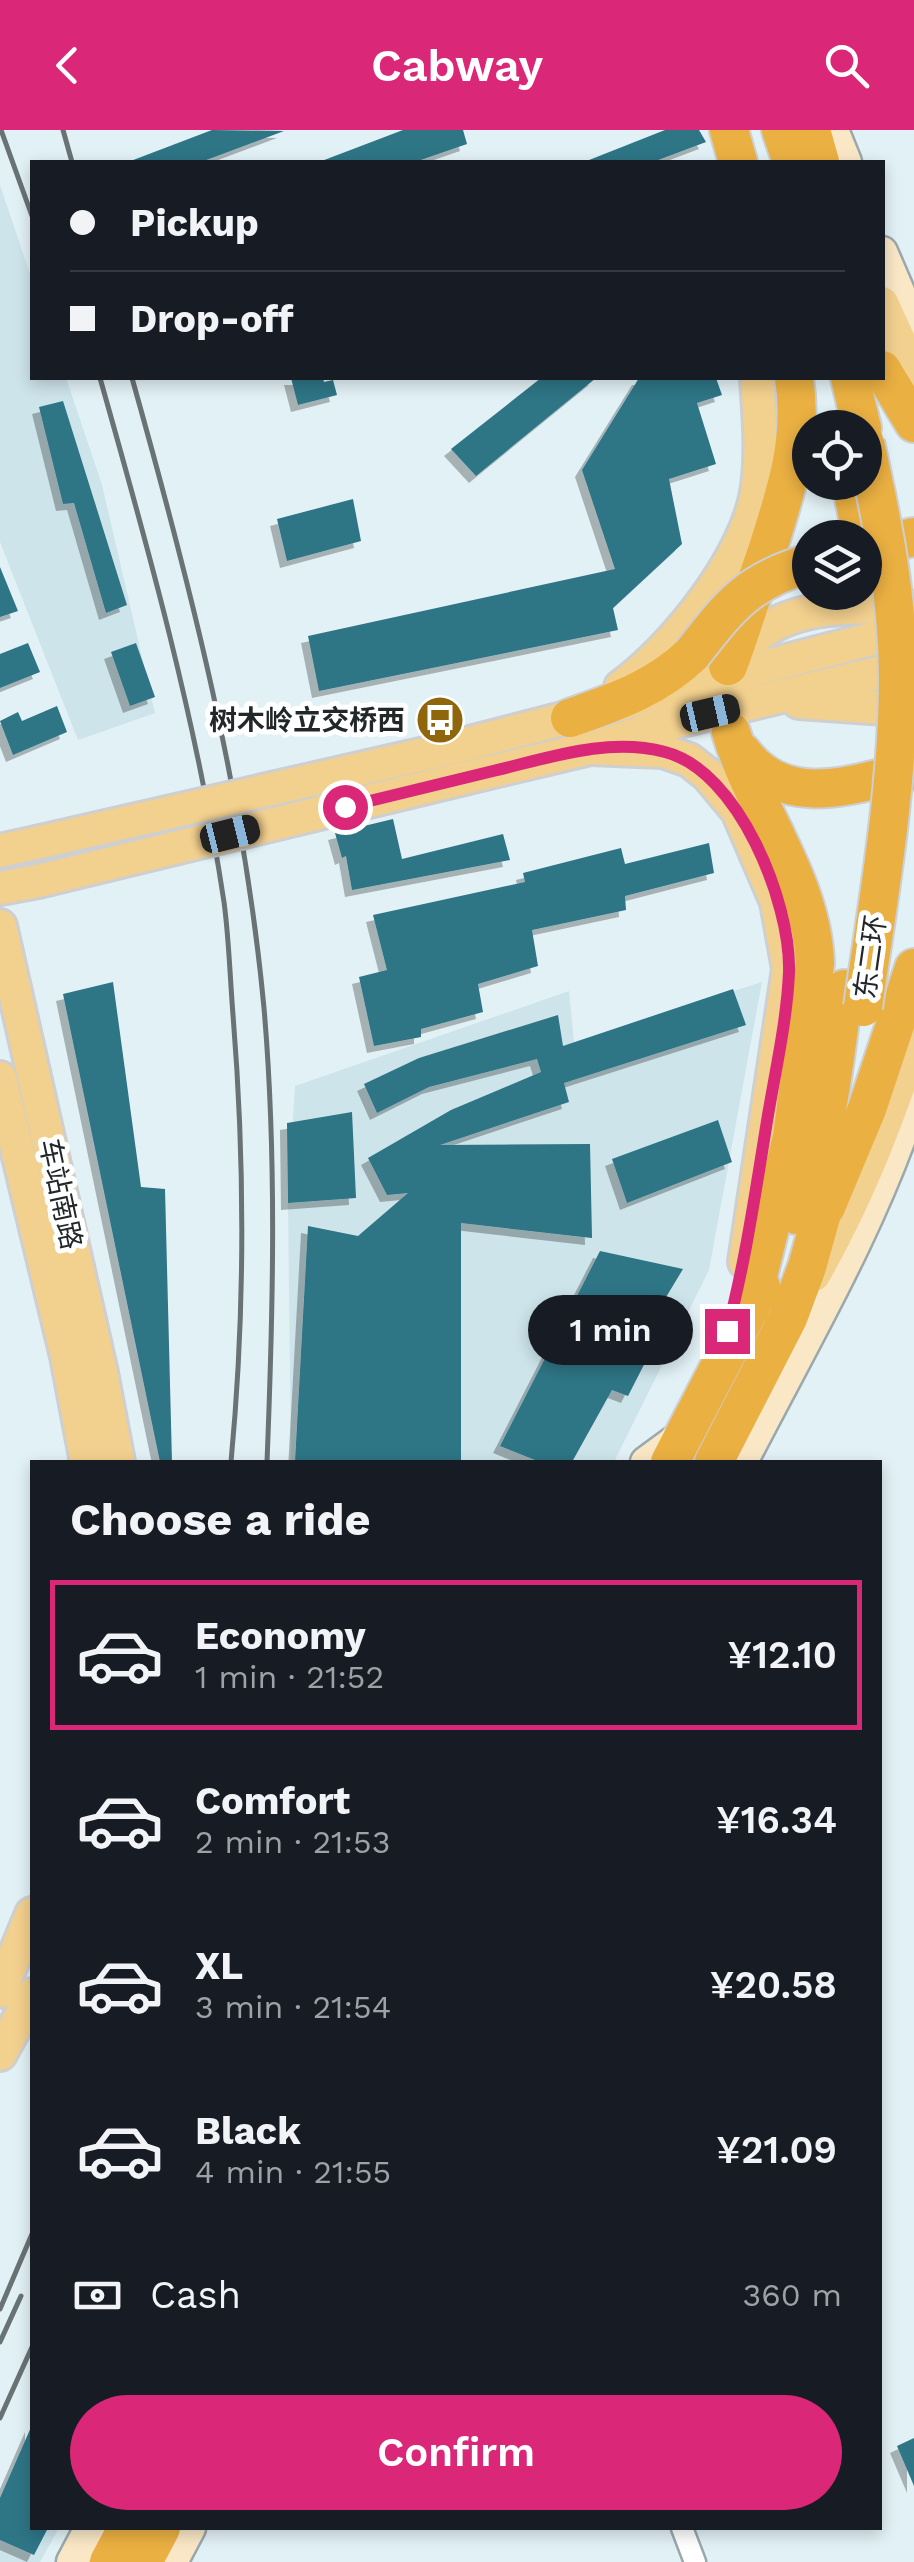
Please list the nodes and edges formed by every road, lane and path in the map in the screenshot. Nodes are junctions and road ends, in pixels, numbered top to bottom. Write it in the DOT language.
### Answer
graph roads {
  1 [pos="729,130"];
  2 [pos="760,130"];
  3 [pos="780,130"];
  4 [pos="811,130"];
  5 [pos="833,130"];
  6 [pos="737,160"];
  7 [pos="770,160"];
  8 [pos="791,160"];
  9 [pos="822,160"];
  10 [pos="845,160"];
  11 [pos="885,259"];
  12 [pos="885,310"];
  13 [pos="914,326"];
  14 [pos="914,373"];
  15 [pos="885,375"];
  16 [pos="757,380"];
  17 [pos="794,380"];
  18 [pos="828,380"];
  19 [pos="850,380"];
  20 [pos="835,410"];
  21 [pos="858,410"];
  22 [pos="914,423"];
  23 [pos="876,500"];
  24 [pos="914,537"];
  25 [pos="882,547"];
  26 [pos="792,570"];
  27 [pos="914,608"];
  28 [pos="872,610"];
  29 [pos="914,628"];
  30 [pos="914,664"];
  31 [pos="728,666"];
  32 [pos="767,700"];
  33 [pos="914,710"];
  34 [pos="580,733"];
  35 [pos="456,764"];
  36 [pos="914,770"];
  37 [pos="0,850"];
  38 [pos="0,888"];
  39 [pos="0,926"];
  40 [pos="914,968"];
  41 [pos="914,1041"];
  42 [pos="0,1078"];
  43 [pos="914,1098"];
  44 [pos="821,1218"];
  45 [pos="750,1309"];
  46 [pos="788,1318"];
  47 [pos="709,1386"];
  48 [pos="677,1448"];
  49 [pos="724,1459"];
  50 [pos="87,1460"];
  51 [pos="118,1460"];
  52 [pos="650,1460"];
  53 [pos="30,1919"];
  54 [pos="0,1991"];
  55 [pos="30,1999"];
  56 [pos="0,2054"];
  57 [pos="89,2530"];
  58 [pos="127,2530"];
  59 [pos="160,2530"];
  60 [pos="189,2530"];
  61 [pos="683,2530"];
  62 [pos="72,2562"];
  63 [pos="110,2562"];
  64 [pos="143,2562"];
  65 [pos="172,2562"];
  66 [pos="696,2562"];
  1 -- 6 [label="highway"];
  2 -- 7 [label="highway"];
  3 -- 8 [label="highway"];
  4 -- 9 [label="highway"];
  5 -- 10 [label="street"];
  11 -- 13 [label="street"];
  12 -- 14 [label="main road"];
  15 -- 22 [label="highway"];
  16 -- 34 [label="main road"];
  17 -- 31 [label="highway"];
  18 -- 20 [label="highway"];
  19 -- 21 [label="highway"];
  23 -- 44 [label="highway, 东二环, bridge"];
  24 -- 25 [label="highway"];
  26 -- 34 [label="highway, bridge"];
  27 -- 31 [label="main road"];
  28 -- 45 [label="highway, 东二环"];
  29 -- 34 [label="main road"];
  30 -- 32 [label="main road"];
  32 -- 33 [label="main road"];
  32 -- 34 [label="main road"];
  34 -- 35 [label="main road"];
  34 -- 47 [label="main road"];
  35 -- 37 [label="main road, bridge"];
  35 -- 38 [label="main road, bridge"];
  36 -- 45 [label="highway"];
  39 -- 51 [label="main road, 车站南路"];
  40 -- 44 [label="highway"];
  41 -- 46 [label="main road"];
  42 -- 50 [label="main road, 车站南路"];
  43 -- 49 [label="street"];
  44 -- 46 [label="highway, 东二环"];
  45 -- 47 [label="highway, 东二环"];
  46 -- 49 [label="highway, 东二环"];
  47 -- 48 [label="highway, 东二环"];
  48 -- 52 [label="street"];
  53 -- 54 [label="main road"];
  55 -- 56 [label="main road"];
  57 -- 62 [label="street"];
  58 -- 63 [label="highway"];
  59 -- 64 [label="highway"];
  60 -- 65 [label="street"];
  61 -- 66 [label="street"];
}
